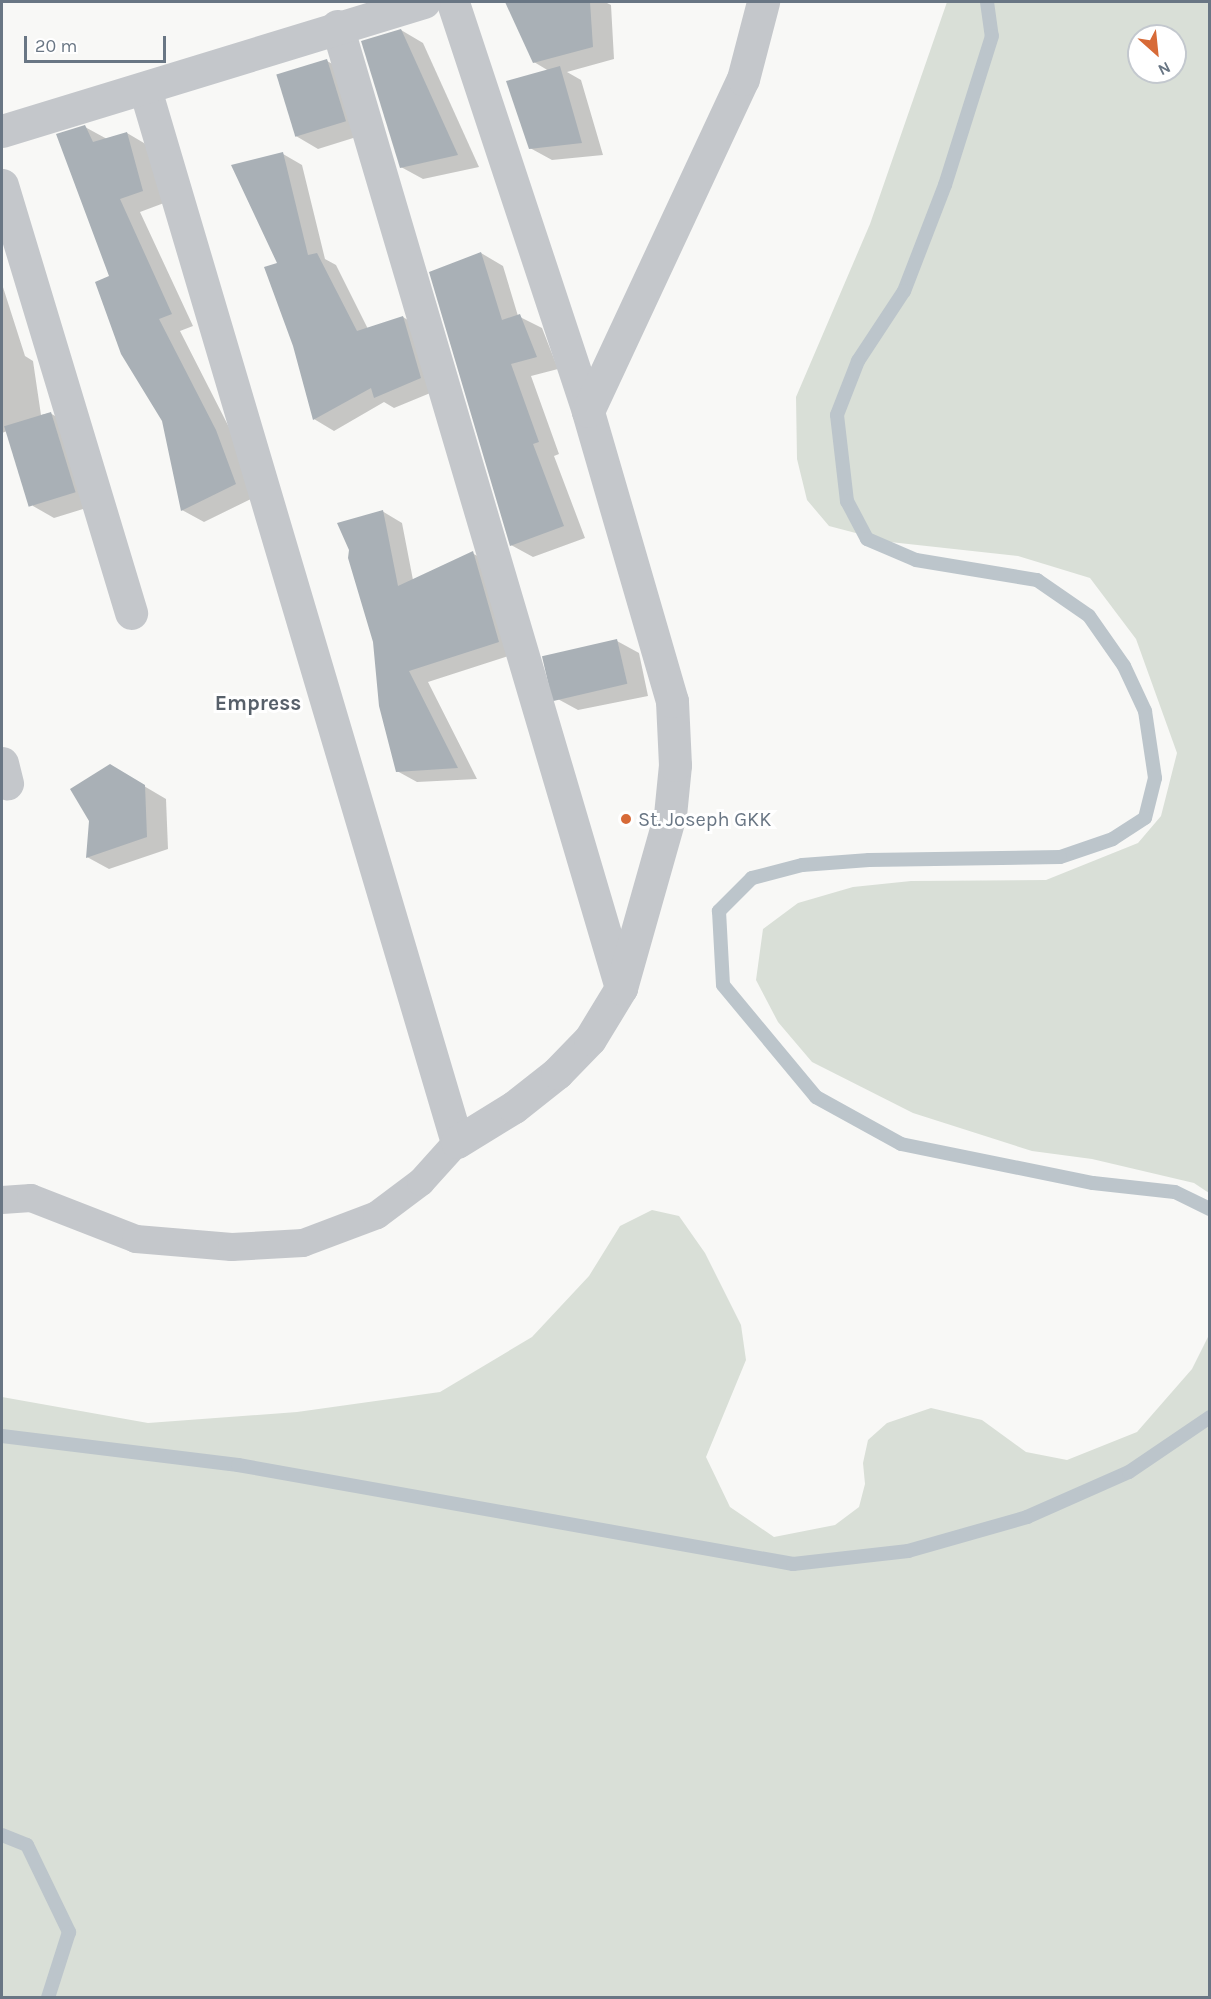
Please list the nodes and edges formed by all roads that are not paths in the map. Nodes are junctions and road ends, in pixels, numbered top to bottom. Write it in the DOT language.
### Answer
graph roads {
  1 [pos="424,2"];
  2 [pos="453,2"];
  3 [pos="763,2"];
  4 [pos="337,26"];
  5 [pos="145,89"];
  6 [pos="2,131"];
  7 [pos="2,185"];
  8 [pos="588,411"];
  9 [pos="131,613"];
  10 [pos="621,988"];
  11 [pos="457,1142"];
  12 [pos="2,1200"];
  1 -- 4 [label="street"];
  2 -- 8 [label="street"];
  3 -- 8 [label="street"];
  4 -- 5 [label="street"];
  4 -- 10 [label="street"];
  5 -- 6 [label="street"];
  5 -- 11 [label="street"];
  7 -- 9 [label="street"];
  8 -- 10 [label="street"];
  10 -- 11 [label="street"];
  11 -- 12 [label="lane"];
}
